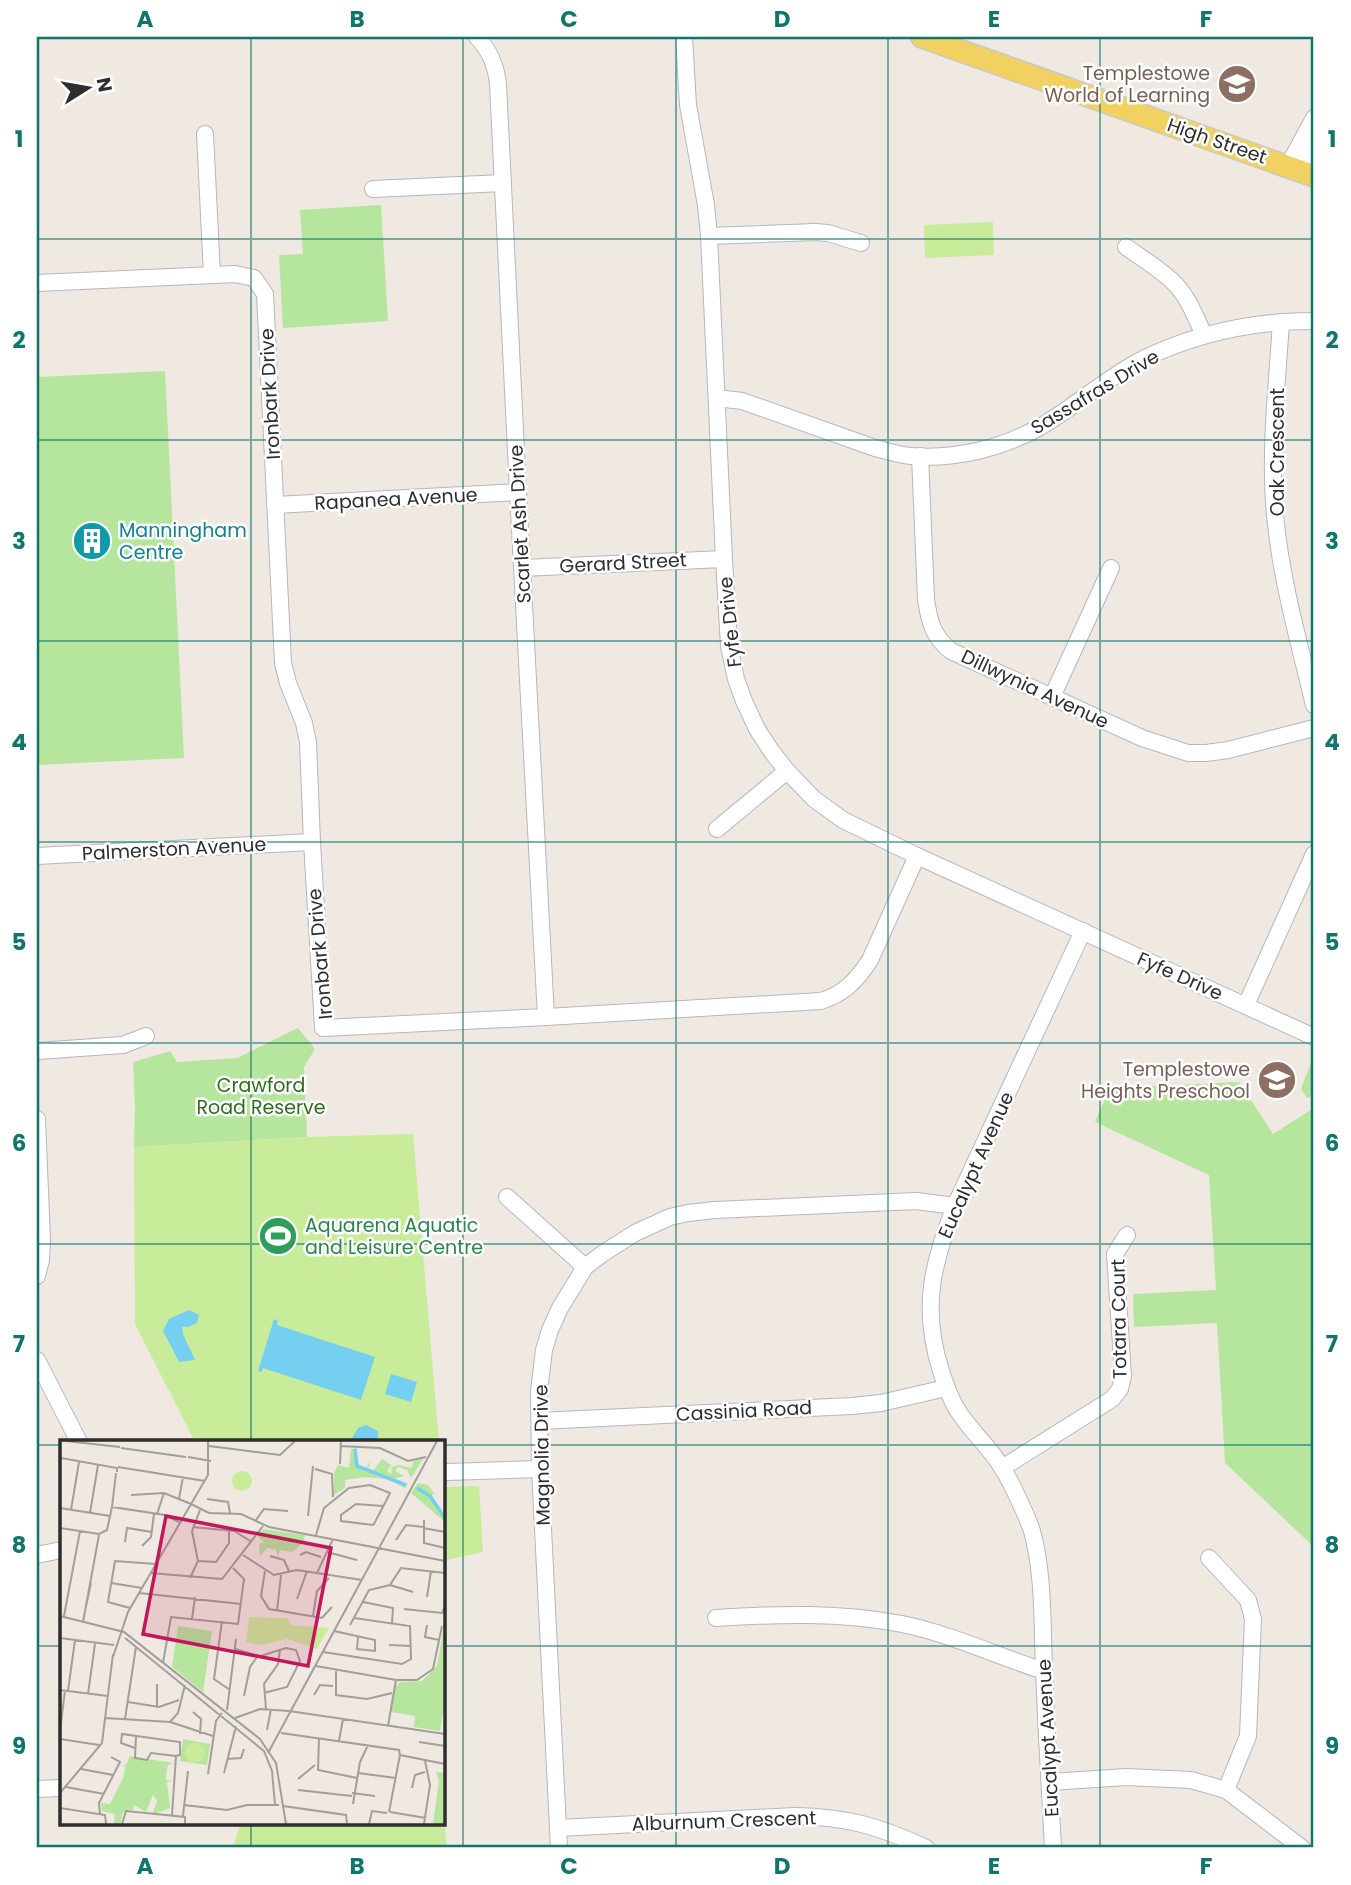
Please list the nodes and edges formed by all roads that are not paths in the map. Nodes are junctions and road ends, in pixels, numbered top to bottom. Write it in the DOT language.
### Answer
graph roads {
  1 [pos="477,37"];
  2 [pos="684,37"];
  3 [pos="922,37"];
  4 [pos="1314,118"];
  5 [pos="1314,127"];
  6 [pos="205,134"];
  7 [pos="1303,171"];
  8 [pos="503,183"];
  9 [pos="373,190"];
  10 [pos="709,236"];
  11 [pos="861,243"];
  12 [pos="1126,247"];
  13 [pos="212,275"];
  14 [pos="37,283"];
  15 [pos="1314,321"];
  16 [pos="1281,322"];
  17 [pos="1204,335"];
  18 [pos="717,398"];
  19 [pos="920,456"];
  20 [pos="517,492"];
  21 [pos="275,505"];
  22 [pos="724,559"];
  23 [pos="523,568"];
  24 [pos="1111,568"];
  25 [pos="1052,697"];
  26 [pos="1314,705"];
  27 [pos="1314,728"];
  28 [pos="787,771"];
  29 [pos="717,829"];
  30 [pos="312,842"];
  31 [pos="1314,854"];
  32 [pos="37,856"];
  33 [pos="917,856"];
  34 [pos="1083,931"];
  35 [pos="1246,1005"];
  36 [pos="546,1017"];
  37 [pos="146,1036"];
  38 [pos="1314,1037"];
  39 [pos="37,1051"];
  40 [pos="37,1119"];
  41 [pos="507,1197"];
  42 [pos="955,1206"];
  43 [pos="1127,1235"];
  44 [pos="585,1267"];
  45 [pos="37,1276"];
  46 [pos="37,1360"];
  47 [pos="946,1388"];
  48 [pos="540,1421"];
  49 [pos="78,1440"];
  50 [pos="1002,1468"];
  51 [pos="540,1469"];
  52 [pos="447,1472"];
  53 [pos="60,1550"];
  54 [pos="37,1555"];
  55 [pos="1209,1558"];
  56 [pos="716,1618"];
  57 [pos="1044,1671"];
  58 [pos="1050,1782"];
  59 [pos="60,1788"];
  60 [pos="37,1789"];
  61 [pos="1226,1790"];
  62 [pos="558,1828"];
  63 [pos="559,1848"];
  64 [pos="926,1848"];
  65 [pos="1053,1848"];
  66 [pos="1300,1848"];
  1 -- 8 [label="street, Scarlet Ash Drive"];
  2 -- 10 [label="street, Fyfe Drive"];
  3 -- 7 [label="main road, High Street"];
  4 -- 7 [label="street"];
  5 -- 7 [label="street"];
  6 -- 13 [label="street"];
  8 -- 9 [label="street"];
  8 -- 20 [label="street, Scarlet Ash Drive"];
  10 -- 11 [label="street"];
  10 -- 18 [label="street, Fyfe Drive"];
  12 -- 17 [label="street"];
  13 -- 14 [label="street"];
  13 -- 21 [label="street, Ironbark Drive"];
  15 -- 16 [label="street, Sassafras Drive"];
  16 -- 17 [label="street, Sassafras Drive"];
  16 -- 26 [label="street, Oak Crescent"];
  17 -- 19 [label="street, Sassafras Drive"];
  18 -- 19 [label="street, Sassafras Drive"];
  18 -- 22 [label="street, Fyfe Drive"];
  19 -- 25 [label="street, Dillwynia Avenue"];
  20 -- 21 [label="street, Rapanea Avenue"];
  20 -- 23 [label="street, Scarlet Ash Drive"];
  21 -- 30 [label="street, Ironbark Drive"];
  22 -- 23 [label="street, Gerard Street"];
  22 -- 28 [label="street, Fyfe Drive"];
  23 -- 36 [label="street, Scarlet Ash Drive"];
  24 -- 25 [label="street"];
  25 -- 27 [label="street, Dillwynia Avenue"];
  28 -- 29 [label="street"];
  28 -- 33 [label="street, Fyfe Drive"];
  30 -- 32 [label="street, Palmerston Avenue"];
  30 -- 36 [label="street, Ironbark Drive"];
  31 -- 35 [label="street"];
  33 -- 34 [label="street, Fyfe Drive"];
  33 -- 36 [label="street, Ironbark Drive"];
  34 -- 35 [label="street, Fyfe Drive"];
  34 -- 42 [label="street, Eucalypt Avenue"];
  35 -- 38 [label="street, Fyfe Drive"];
  37 -- 39 [label="street"];
  40 -- 45 [label="street"];
  41 -- 44 [label="street"];
  42 -- 44 [label="street, Magnolia Drive"];
  42 -- 47 [label="street, Eucalypt Avenue"];
  43 -- 50 [label="street, Totara Court"];
  44 -- 48 [label="street, Magnolia Drive"];
  46 -- 49 [label="street"];
  47 -- 48 [label="street, Cassinia Road"];
  47 -- 50 [label="street, Eucalypt Avenue"];
  48 -- 51 [label="street, Magnolia Drive"];
  50 -- 57 [label="street, Eucalypt Avenue"];
  51 -- 52 [label="street"];
  51 -- 62 [label="street, Magnolia Drive"];
  53 -- 54 [label="street"];
  55 -- 61 [label="street"];
  56 -- 57 [label="street"];
  57 -- 58 [label="street, Eucalypt Avenue"];
  58 -- 61 [label="street"];
  58 -- 65 [label="street, Eucalypt Avenue"];
  59 -- 60 [label="street"];
  61 -- 66 [label="street"];
  62 -- 63 [label="street, Magnolia Drive"];
  62 -- 64 [label="street, Alburnum Crescent"];
}
